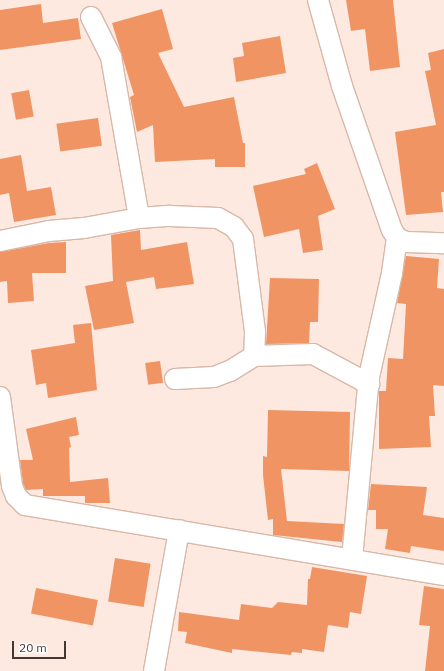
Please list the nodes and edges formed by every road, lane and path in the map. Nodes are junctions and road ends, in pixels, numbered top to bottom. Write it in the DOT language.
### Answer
graph roads {
  1 [pos="318,0"];
  2 [pos="91,17"];
  3 [pos="139,218"];
  4 [pos="397,238"];
  5 [pos="0,241"];
  6 [pos="444,243"];
  7 [pos="254,356"];
  8 [pos="175,379"];
  9 [pos="369,384"];
  10 [pos="0,397"];
  11 [pos="179,530"];
  12 [pos="352,559"];
  13 [pos="444,575"];
  14 [pos="154,671"];
  1 -- 4 [label="street"];
  2 -- 3 [label="street"];
  3 -- 5 [label="street"];
  3 -- 7 [label="street"];
  4 -- 6 [label="street"];
  4 -- 9 [label="street"];
  7 -- 8 [label="street"];
  7 -- 9 [label="street"];
  9 -- 12 [label="street"];
  10 -- 11 [label="street"];
  11 -- 12 [label="street"];
  11 -- 14 [label="street"];
  12 -- 13 [label="street"];
}
